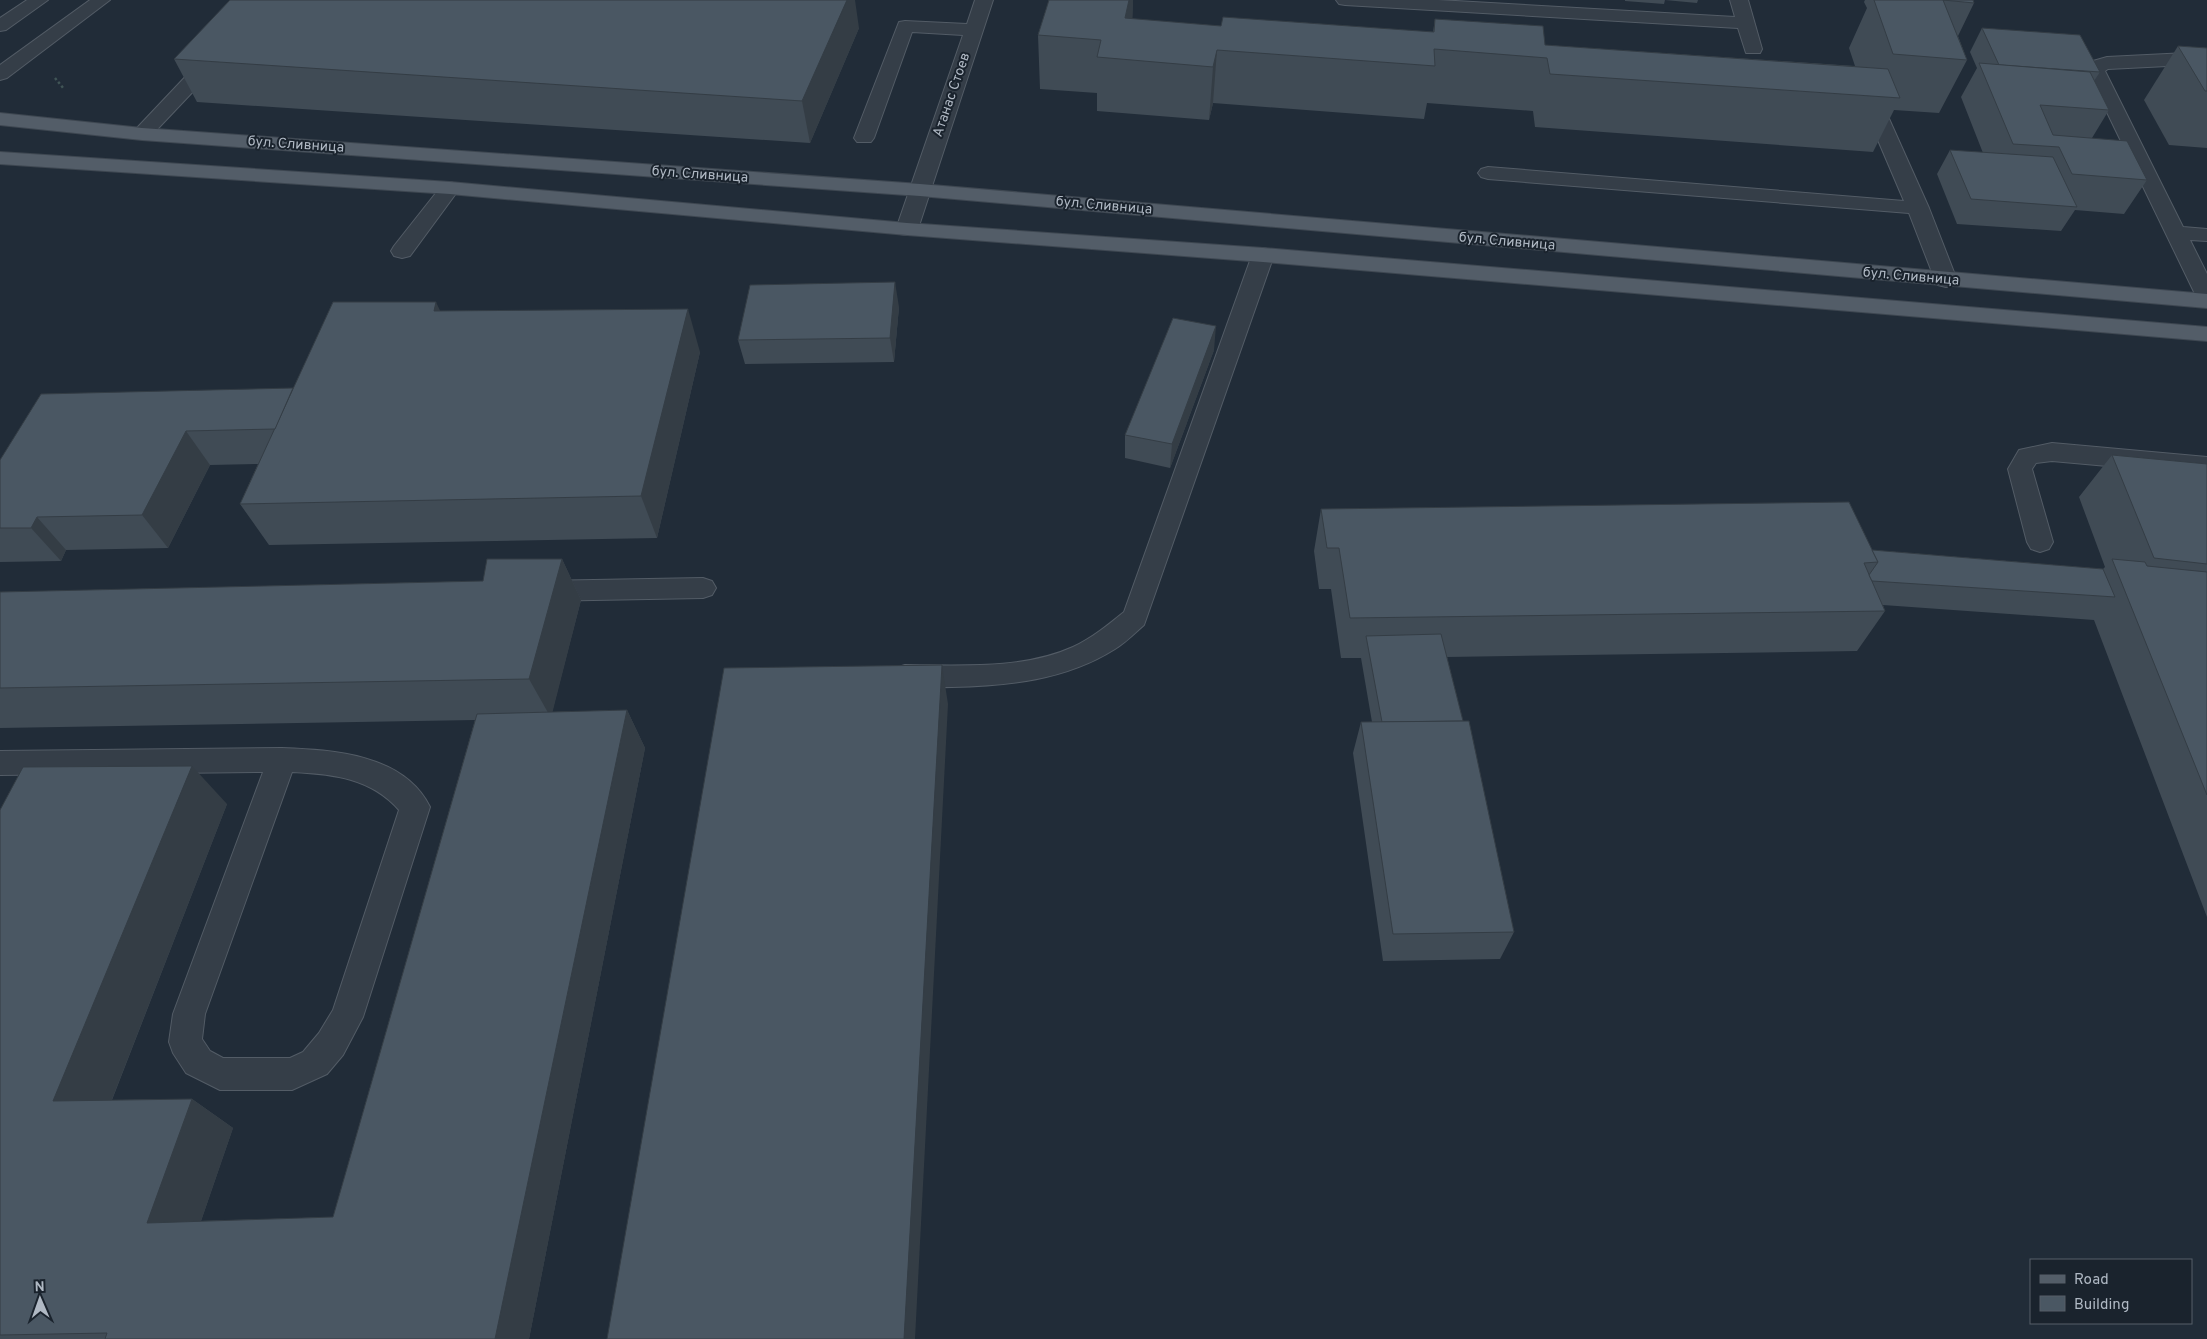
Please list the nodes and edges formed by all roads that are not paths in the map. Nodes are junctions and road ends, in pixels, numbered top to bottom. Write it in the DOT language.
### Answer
graph roads {
  1 [pos="38,0"];
  2 [pos="102,0"];
  3 [pos="984,0"];
  4 [pos="1345,0"];
  5 [pos="1739,0"];
  6 [pos="1483,4"];
  7 [pos="1745,23"];
  8 [pos="0,26"];
  9 [pos="974,30"];
  10 [pos="228,43"];
  11 [pos="1753,49"];
  12 [pos="2207,58"];
  13 [pos="0,74"];
  14 [pos="1876,112"];
  15 [pos="0,119"];
  16 [pos="142,134"];
  17 [pos="864,138"];
  18 [pos="0,158"];
  19 [pos="1488,173"];
  20 [pos="450,188"];
  21 [pos="920,190"];
  22 [pos="1919,208"];
  23 [pos="907,229"];
  24 [pos="2175,233"];
  25 [pos="2207,235"];
  26 [pos="402,251"];
  27 [pos="1263,255"];
  28 [pos="1946,280"];
  29 [pos="2207,296"];
  30 [pos="2207,301"];
  31 [pos="2207,334"];
  32 [pos="2207,466"];
  33 [pos="2040,542"];
  34 [pos="703,588"];
  35 [pos="515,592"];
  36 [pos="881,676"];
  37 [pos="282,760"];
  38 [pos="0,763"];
  1 -- 8 [label="street"];
  2 -- 13 [label="street"];
  3 -- 9 [label="street, Атанас Стоев"];
  4 -- 6 [label="street"];
  5 -- 7 [label="street"];
  6 -- 7 [label="street"];
  7 -- 11 [label="street"];
  9 -- 17 [label="street"];
  9 -- 21 [label="street, Атанас Стоев"];
  10 -- 16 [label="street"];
  12 -- 24 [label="street"];
  14 -- 22 [label="street"];
  15 -- 16 [label="main road, бул. Сливница"];
  16 -- 21 [label="main road, бул. Сливница"];
  18 -- 20 [label="main road, бул. Сливница"];
  19 -- 22 [label="street"];
  20 -- 23 [label="main road, бул. Сливница"];
  20 -- 26 [label="street"];
  21 -- 23 [label="street, Атанас Стоев"];
  21 -- 28 [label="main road, бул. Сливница"];
  22 -- 28 [label="street"];
  23 -- 27 [label="main road, бул. Сливница"];
  24 -- 25 [label="street"];
  24 -- 29 [label="street"];
  27 -- 31 [label="main road, бул. Сливница"];
  27 -- 36 [label="street"];
  28 -- 30 [label="main road, бул. Сливница"];
  32 -- 33 [label="street"];
  34 -- 35 [label="street"];
  37 -- 37 [label="street"];
  37 -- 38 [label="street"];
}
